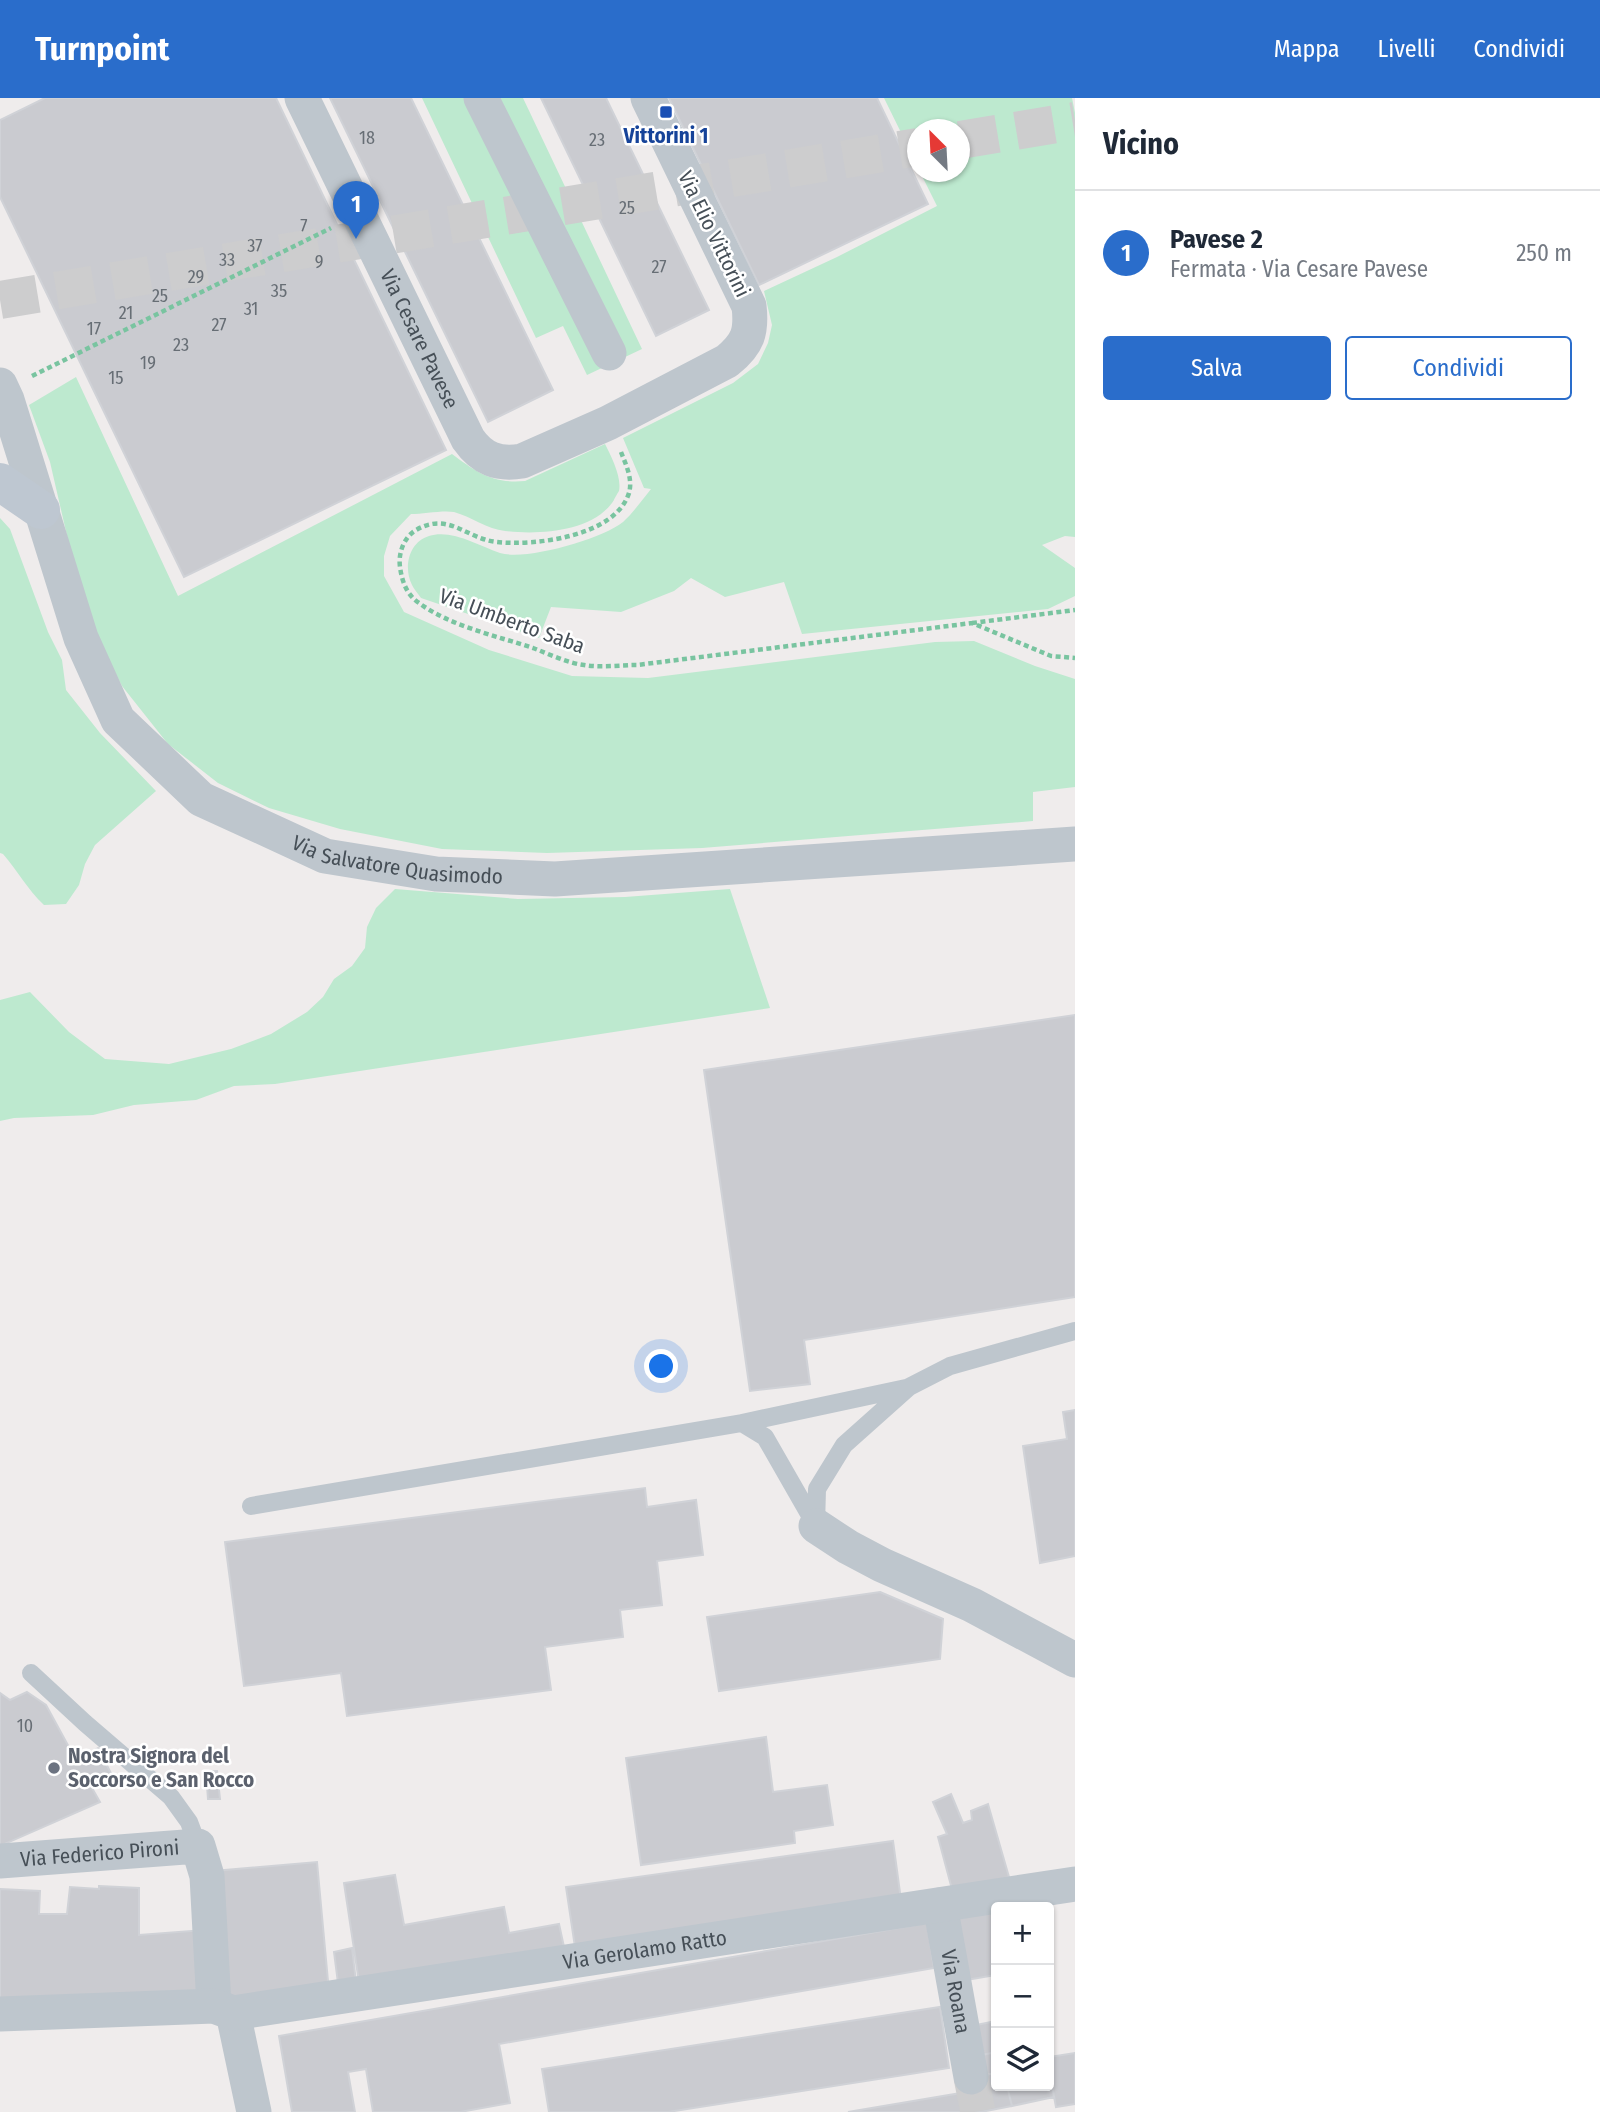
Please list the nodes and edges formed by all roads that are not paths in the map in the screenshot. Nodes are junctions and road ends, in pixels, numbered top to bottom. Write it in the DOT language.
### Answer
graph roads {
  1 [pos="302,98"];
  2 [pos="481,98"];
  3 [pos="648,98"];
  4 [pos="609,353"];
  5 [pos="1,388"];
  6 [pos="614,435"];
  7 [pos="0,482"];
  8 [pos="41,510"];
  9 [pos="1075,844"];
  10 [pos="1075,1331"];
  11 [pos="909,1388"];
  12 [pos="742,1423"];
  13 [pos="251,1506"];
  14 [pos="816,1526"];
  15 [pos="1075,1660"];
  16 [pos="31,1673"];
  17 [pos="198,1846"];
  18 [pos="0,1861"];
  19 [pos="1075,1884"];
  20 [pos="940,1905"];
  21 [pos="223,2009"];
  22 [pos="0,2014"];
  23 [pos="971,2077"];
  24 [pos="254,2112"];
  1 -- 6 [label="street, Via Cesare Pavese"];
  2 -- 4 [label="street"];
  3 -- 6 [label="street, Via Elio Vittorini"];
  5 -- 8 [label="street, Via Salvatore Quasimodo"];
  7 -- 8 [label="street"];
  8 -- 9 [label="street, Via Salvatore Quasimodo"];
  10 -- 11 [label="lane"];
  11 -- 12 [label="lane"];
  11 -- 14 [label="lane"];
  12 -- 13 [label="lane"];
  12 -- 14 [label="lane"];
  14 -- 15 [label="street"];
  16 -- 17 [label="lane, Via Federico Pironi"];
  17 -- 18 [label="street, Via Federico Pironi"];
  17 -- 21 [label="street, Via Federico Pironi"];
  19 -- 20 [label="street, Via Gerolamo Ratto"];
  20 -- 21 [label="street, Via Gerolamo Ratto"];
  20 -- 23 [label="street, Via Roana"];
  21 -- 22 [label="street, Via Gerolamo Ratto"];
  21 -- 24 [label="street, Via Federico Pironi"];
}
